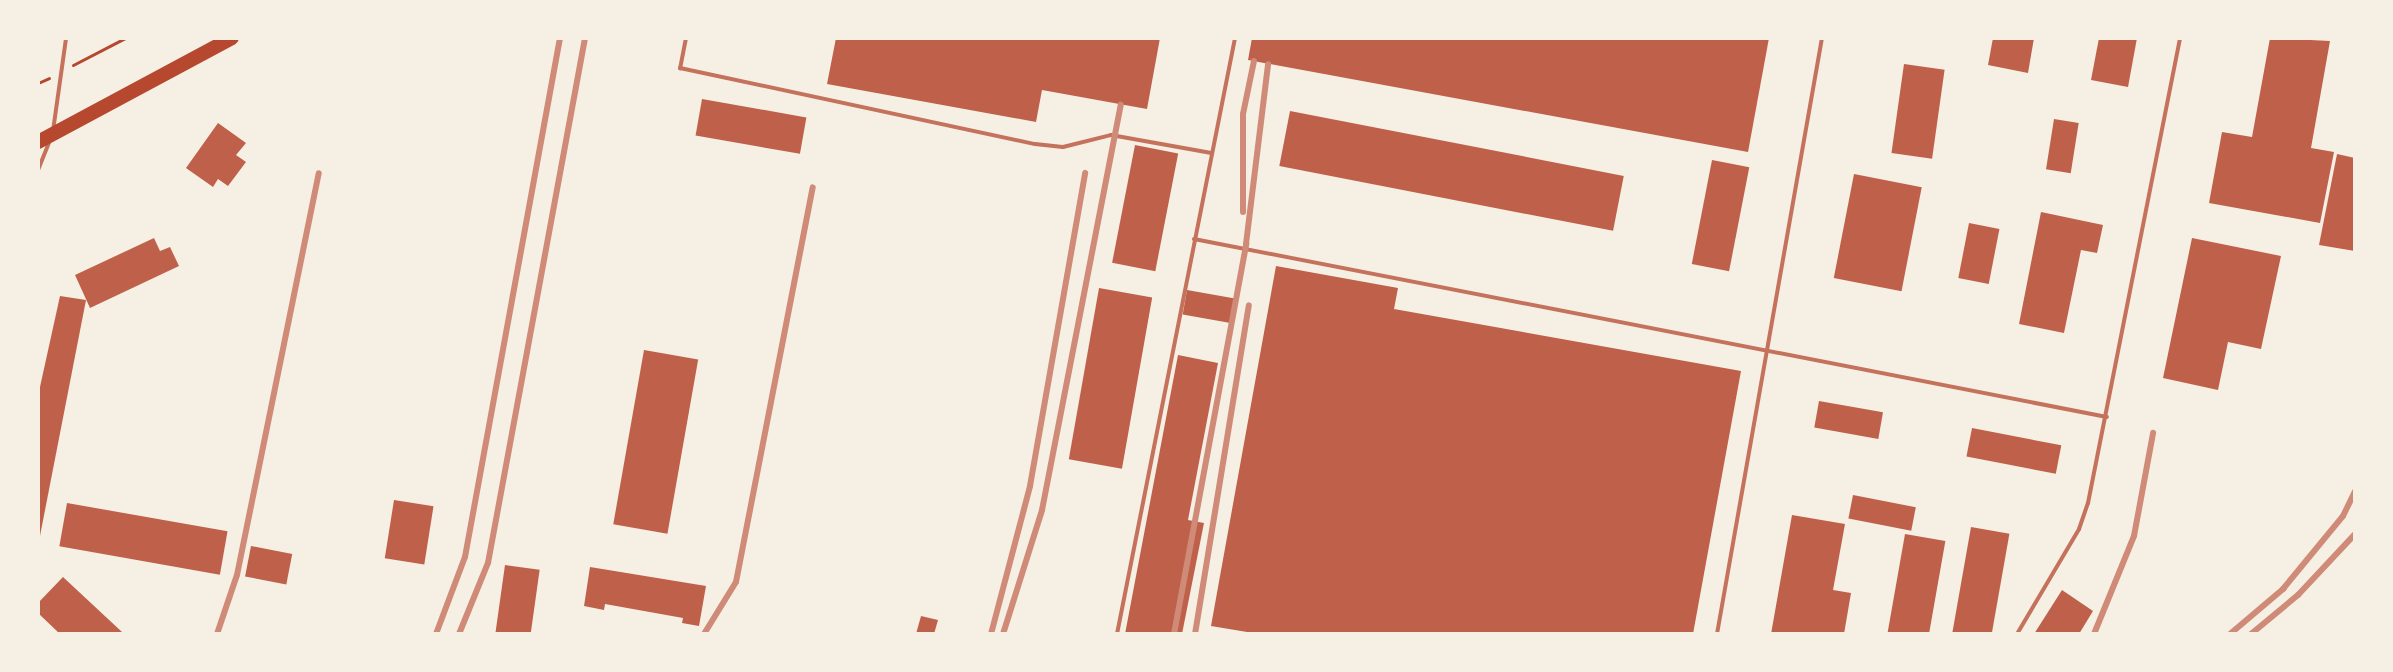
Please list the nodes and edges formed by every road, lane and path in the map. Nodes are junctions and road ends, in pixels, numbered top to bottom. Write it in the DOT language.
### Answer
graph roads {
  1 [pos="66,38"];
  2 [pos="125,38"];
  3 [pos="232,38"];
  4 [pos="686,38"];
  5 [pos="1235,38"];
  6 [pos="1822,38"];
  7 [pos="2180,38"];
  8 [pos="64,70"];
  9 [pos="38,83"];
  10 [pos="53,135"];
  11 [pos="38,142"];
  12 [pos="1211,153"];
  13 [pos="38,170"];
  14 [pos="1194,239"];
  15 [pos="1764,354"];
  16 [pos="2107,417"];
  17 [pos="1117,634"];
  18 [pos="1717,634"];
  19 [pos="2017,634"];
  1 -- 8 [label="lane"];
  2 -- 8 [label="path"];
  3 -- 10 [label="main road"];
  4 -- 12 [label="lane"];
  5 -- 12 [label="lane"];
  6 -- 15 [label="lane"];
  7 -- 16 [label="lane"];
  8 -- 9 [label="path"];
  8 -- 10 [label="lane"];
  10 -- 11 [label="main road"];
  10 -- 13 [label="lane"];
  12 -- 14 [label="lane"];
  14 -- 15 [label="lane"];
  14 -- 17 [label="lane"];
  15 -- 16 [label="lane"];
  15 -- 18 [label="lane"];
  16 -- 19 [label="lane"];
}
